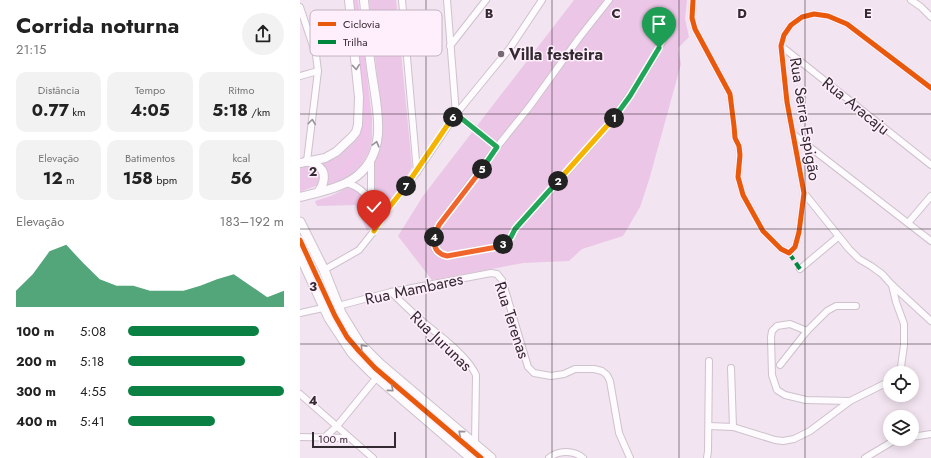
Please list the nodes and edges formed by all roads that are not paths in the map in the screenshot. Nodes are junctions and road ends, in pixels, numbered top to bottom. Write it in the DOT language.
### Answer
graph roads {
  1 [pos="349,0"];
  2 [pos="364,0"];
  3 [pos="402,0"];
  4 [pos="447,0"];
  5 [pos="486,0"];
  6 [pos="542,0"];
  7 [pos="609,0"];
  8 [pos="693,0"];
  9 [pos="911,0"];
  10 [pos="350,10"];
  11 [pos="365,10"];
  12 [pos="403,10"];
  13 [pos="301,11"];
  14 [pos="931,17"];
  15 [pos="672,21"];
  16 [pos="310,37"];
  17 [pos="450,46"];
  18 [pos="781,46"];
  19 [pos="316,56"];
  20 [pos="355,56"];
  21 [pos="370,56"];
  22 [pos="407,56"];
  23 [pos="318,71"];
  24 [pos="300,76"];
  25 [pos="931,88"];
  26 [pos="456,114"];
  27 [pos="793,134"];
  28 [pos="497,147"];
  29 [pos="371,160"];
  30 [pos="304,162"];
  31 [pos="931,165"];
  32 [pos="417,172"];
  33 [pos="345,183"];
  34 [pos="318,192"];
  35 [pos="804,193"];
  36 [pos="931,196"];
  37 [pos="300,197"];
  38 [pos="388,209"];
  39 [pos="381,220"];
  40 [pos="300,222"];
  41 [pos="908,224"];
  42 [pos="838,237"];
  43 [pos="931,242"];
  44 [pos="301,258"];
  45 [pos="800,269"];
  46 [pos="324,270"];
  47 [pos="491,273"];
  48 [pos="892,285"];
  49 [pos="391,292"];
  50 [pos="338,306"];
  51 [pos="856,306"];
  52 [pos="323,308"];
  53 [pos="300,313"];
  54 [pos="931,321"];
  55 [pos="807,331"];
  56 [pos="709,362"];
  57 [pos="780,365"];
  58 [pos="901,366"];
  59 [pos="731,368"];
  60 [pos="377,377"];
  61 [pos="883,385"];
  62 [pos="300,394"];
  63 [pos="850,401"];
  64 [pos="337,426"];
  65 [pos="709,426"];
  66 [pos="733,428"];
  67 [pos="931,434"];
  68 [pos="919,436"];
  69 [pos="300,437"];
  70 [pos="324,438"];
  71 [pos="349,438"];
  72 [pos="474,444"];
  73 [pos="885,446"];
  74 [pos="373,458"];
  75 [pos="471,458"];
  76 [pos="491,458"];
  77 [pos="549,458"];
  78 [pos="583,458"];
  79 [pos="630,458"];
  80 [pos="706,458"];
  81 [pos="865,458"];
  1 -- 10 [label="main road, one-way"];
  11 -- 2 [label="main road, one-way"];
  3 -- 12 [label="street"];
  4 -- 17 [label="street"];
  5 -- 17 [label="street"];
  6 -- 26 [label="street"];
  7 -- 28 [label="street"];
  8 -- 35 [label="street"];
  9 -- 14 [label="street"];
  13 -- 16 [label="street"];
  15 -- 28 [label="street"];
  17 -- 26 [label="street"];
  18 -- 25 [label="street, Rua Serra Espigão"];
  18 -- 27 [label="street, Rua Serra Espigão"];
  18 -- 31 [label="street, Rua Aracaju"];
  19 -- 23 [label="street"];
  20 -- 30 [label="main road, one-way"];
  29 -- 21 [label="main road, one-way"];
  22 -- 32 [label="street"];
  23 -- 24 [label="street"];
  30 -- 23 [label="street, one-way"];
  26 -- 28 [label="street"];
  26 -- 32 [label="street"];
  27 -- 35 [label="street, Rua Serra Espigão"];
  27 -- 41 [label="street"];
  29 -- 33 [label="main road"];
  29 -- 38 [label="street"];
  30 -- 34 [label="main road"];
  32 -- 38 [label="street"];
  33 -- 34 [label="main road"];
  33 -- 39 [label="street"];
  34 -- 37 [label="main road"];
  35 -- 42 [label="street"];
  36 -- 41 [label="street"];
  38 -- 39 [label="street"];
  39 -- 46 [label="street"];
  40 -- 46 [label="main road"];
  41 -- 43 [label="street"];
  42 -- 45 [label="street"];
  42 -- 48 [label="street"];
  44 -- 52 [label="main road"];
  46 -- 50 [label="main road"];
  47 -- 49 [label="street, Rua Mambares"];
  47 -- 79 [label="street, Rua Terenas"];
  48 -- 54 [label="street"];
  48 -- 58 [label="street"];
  49 -- 50 [label="street, Rua Mambares"];
  49 -- 72 [label="street, Rua Jurunas"];
  72 -- 50 [label="main road, one-way"];
  51 -- 55 [label="street"];
  52 -- 53 [label="street"];
  52 -- 60 [label="main road"];
  55 -- 57 [label="street"];
  55 -- 63 [label="street"];
  56 -- 65 [label="street"];
  59 -- 66 [label="street"];
  60 -- 64 [label="street"];
  60 -- 75 [label="main road, one-way"];
  61 -- 63 [label="street"];
  62 -- 64 [label="street"];
  63 -- 66 [label="street"];
  64 -- 70 [label="street"];
  64 -- 71 [label="street"];
  65 -- 66 [label="street"];
  65 -- 80 [label="street"];
  67 -- 68 [label="street"];
  69 -- 70 [label="street"];
  70 -- 71 [label="street"];
  71 -- 74 [label="street"];
  72 -- 76 [label="main road"];
  73 -- 81 [label="street"];
  77 -- 78 [label="street"];
}
